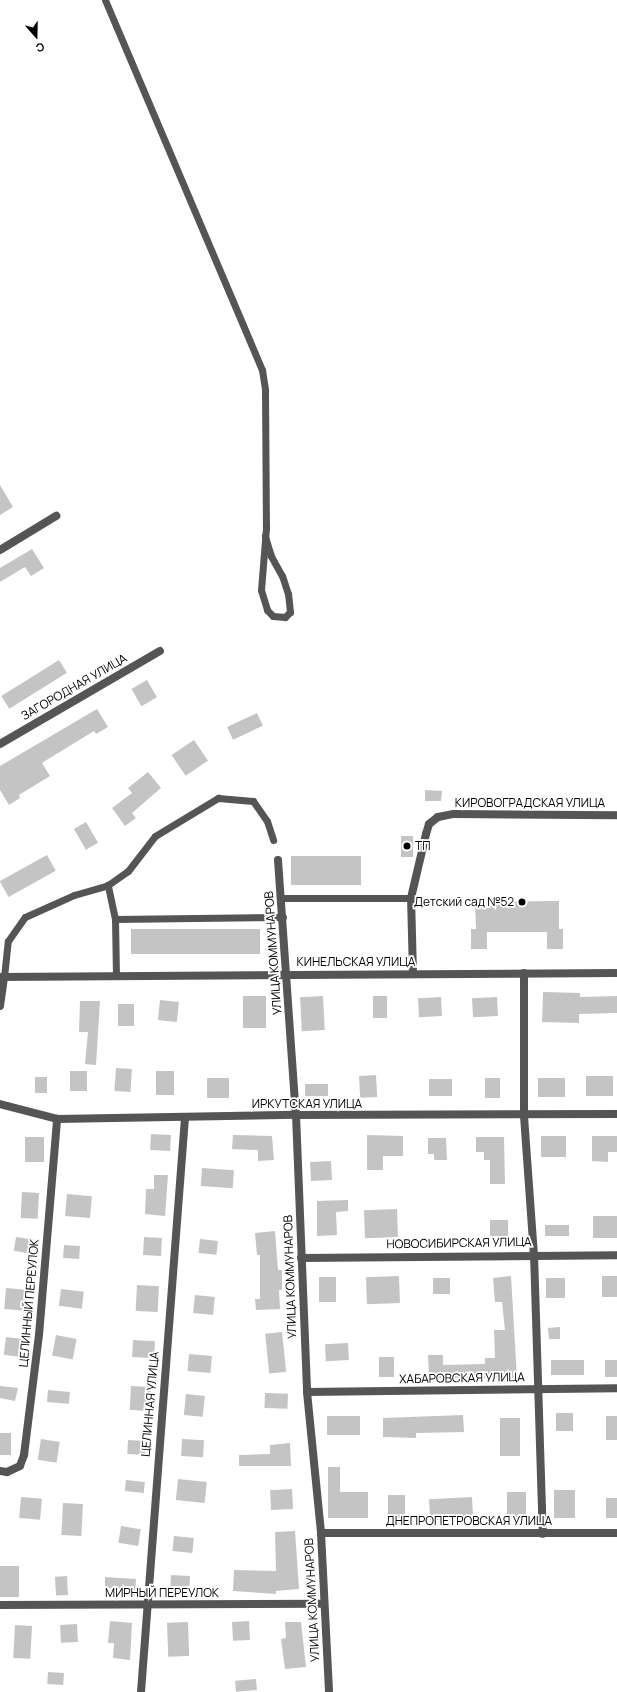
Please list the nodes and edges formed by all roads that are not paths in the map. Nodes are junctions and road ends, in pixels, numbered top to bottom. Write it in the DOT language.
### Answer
graph roads {
  1 [pos="105,0"];
  2 [pos="56,516"];
  3 [pos="265,536"];
  4 [pos="0,550"];
  5 [pos="160,651"];
  6 [pos="0,744"];
  7 [pos="617,815"];
  8 [pos="273,840"];
  9 [pos="278,860"];
  10 [pos="108,885"];
  11 [pos="281,898"];
  12 [pos="411,898"];
  13 [pos="283,917"];
  14 [pos="115,919"];
  15 [pos="413,973"];
  16 [pos="524,973"];
  17 [pos="617,973"];
  18 [pos="286,974"];
  19 [pos="116,976"];
  20 [pos="2,977"];
  21 [pos="0,1006"];
  22 [pos="0,1104"];
  23 [pos="617,1114"];
  24 [pos="296,1115"];
  25 [pos="524,1116"];
  26 [pos="186,1118"];
  27 [pos="57,1119"];
  28 [pos="534,1254"];
  29 [pos="617,1255"];
  30 [pos="301,1258"];
  31 [pos="617,1388"];
  32 [pos="538,1389"];
  33 [pos="307,1392"];
  34 [pos="0,1471"];
  35 [pos="321,1533"];
  36 [pos="617,1533"];
  37 [pos="543,1534"];
  38 [pos="324,1604"];
  39 [pos="0,1605"];
  40 [pos="145,1605"];
  41 [pos="140,1692"];
  42 [pos="329,1692"];
  1 -- 3 [label="lane"];
  2 -- 4 [label="street"];
  5 -- 6 [label="street, ЗАГОРОДНАЯ УЛИЦА"];
  7 -- 12 [label="street, КИРОВОГРАДСКАЯ УЛИЦА"];
  8 -- 10 [label="lane"];
  9 -- 11 [label="street, УЛИЦА КОММУНАРОВ"];
  10 -- 14 [label="lane"];
  10 -- 20 [label="lane"];
  11 -- 12 [label="lane"];
  11 -- 13 [label="street, УЛИЦА КОММУНАРОВ"];
  12 -- 15 [label="street, КИРОВОГРАДСКАЯ УЛИЦА"];
  13 -- 14 [label="lane"];
  13 -- 18 [label="street, УЛИЦА КОММУНАРОВ"];
  14 -- 19 [label="lane"];
  15 -- 16 [label="street, КИНЕЛЬСКАЯ УЛИЦА"];
  15 -- 18 [label="street, КИНЕЛЬСКАЯ УЛИЦА"];
  16 -- 17 [label="street, КИНЕЛЬСКАЯ УЛИЦА"];
  16 -- 25 [label="street"];
  18 -- 19 [label="street, КИНЕЛЬСКАЯ УЛИЦА"];
  18 -- 24 [label="street, УЛИЦА КОММУНАРОВ"];
  19 -- 20 [label="street, КИНЕЛЬСКАЯ УЛИЦА"];
  20 -- 21 [label="street"];
  22 -- 27 [label="street, ИРКУТСКАЯ УЛИЦА"];
  23 -- 25 [label="street, ИРКУТСКАЯ УЛИЦА"];
  24 -- 25 [label="street, ИРКУТСКАЯ УЛИЦА"];
  24 -- 26 [label="street, ИРКУТСКАЯ УЛИЦА"];
  24 -- 30 [label="street, УЛИЦА КОММУНАРОВ"];
  25 -- 28 [label="street"];
  26 -- 27 [label="street, ИРКУТСКАЯ УЛИЦА"];
  26 -- 40 [label="street, ЦЕЛИННАЯ УЛИЦА"];
  27 -- 34 [label="street, ЦЕЛИННЫЙ ПЕРЕУЛОК"];
  28 -- 29 [label="street, НОВОСИБИРСКАЯ УЛИЦА"];
  28 -- 30 [label="street, НОВОСИБИРСКАЯ УЛИЦА"];
  28 -- 32 [label="street"];
  30 -- 33 [label="street, УЛИЦА КОММУНАРОВ"];
  31 -- 32 [label="street, ХАБАРОВСКАЯ УЛИЦА"];
  32 -- 33 [label="street, ХАБАРОВСКАЯ УЛИЦА"];
  32 -- 37 [label="street"];
  33 -- 35 [label="street, УЛИЦА КОММУНАРОВ"];
  35 -- 37 [label="street, ДНЕПРОПЕТРОВСКАЯ УЛИЦА"];
  35 -- 38 [label="street, УЛИЦА КОММУНАРОВ"];
  36 -- 37 [label="street, ДНЕПРОПЕТРОВСКАЯ УЛИЦА"];
  38 -- 40 [label="street, МИРНЫЙ ПЕРЕУЛОК"];
  38 -- 42 [label="street, УЛИЦА КОММУНАРОВ"];
  39 -- 40 [label="street, МИРНЫЙ ПЕРЕУЛОК"];
  40 -- 41 [label="street, ЦЕЛИННАЯ УЛИЦА"];
}
